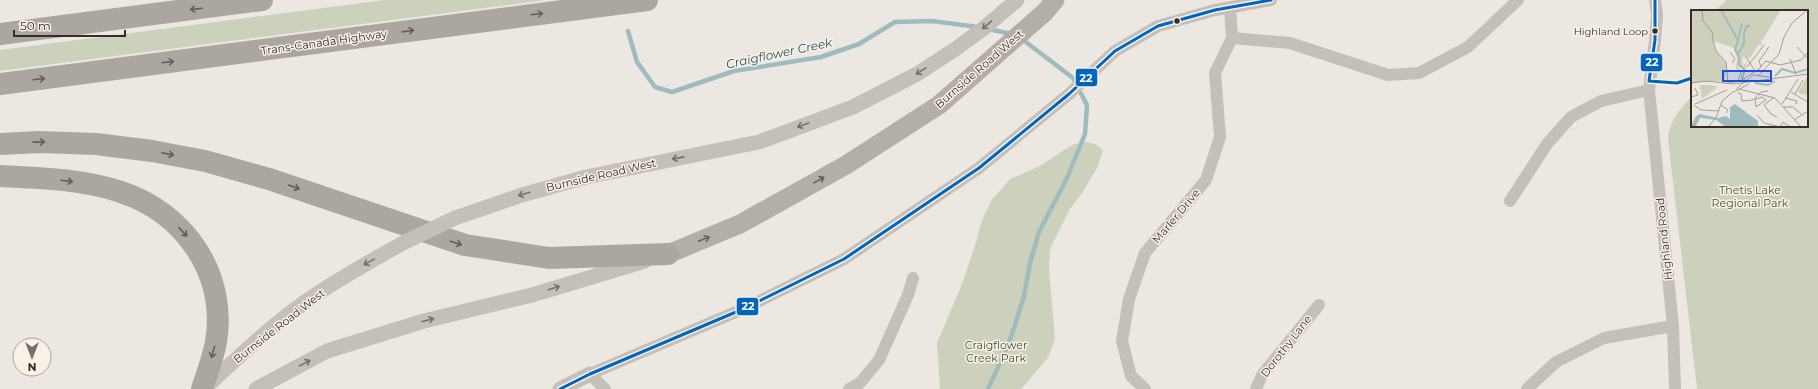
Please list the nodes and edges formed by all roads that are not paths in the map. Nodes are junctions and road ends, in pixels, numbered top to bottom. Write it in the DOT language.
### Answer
graph roads {
  1 [pos="262,0"];
  2 [pos="647,0"];
  3 [pos="1017,0"];
  4 [pos="1055,0"];
  5 [pos="1271,0"];
  6 [pos="1518,0"];
  7 [pos="1655,0"];
  8 [pos="1230,8"];
  9 [pos="0,34"];
  10 [pos="1232,38"];
  11 [pos="0,84"];
  12 [pos="1649,90"];
  13 [pos="0,144"];
  14 [pos="0,176"];
  15 [pos="1510,202"];
  16 [pos="668,254"];
  17 [pos="913,278"];
  18 [pos="1319,305"];
  19 [pos="1673,326"];
  20 [pos="590,374"];
  21 [pos="203,389"];
  22 [pos="256,389"];
  23 [pos="560,389"];
  24 [pos="605,389"];
  25 [pos="849,389"];
  26 [pos="1145,389"];
  27 [pos="1256,389"];
  28 [pos="1528,389"];
  29 [pos="1675,389"];
  1 -- 9 [label="highway, one-way"];
  11 -- 2 [label="highway, Trans-Canada Highway, one-way"];
  3 -- 21 [label="street, Burnside Road West, one-way, bridge"];
  16 -- 4 [label="main road, Burnside Road West, one-way"];
  5 -- 8 [label="street"];
  6 -- 10 [label="street"];
  7 -- 12 [label="street, Highland Road"];
  8 -- 10 [label="street, Marler Drive"];
  8 -- 20 [label="street"];
  10 -- 26 [label="street, Marler Drive"];
  12 -- 15 [label="street"];
  12 -- 19 [label="street, Highland Road"];
  13 -- 16 [label="highway, one-way"];
  14 -- 21 [label="highway, one-way"];
  22 -- 16 [label="street, Burnside Road West, one-way"];
  17 -- 25 [label="street"];
  18 -- 27 [label="street, Dorothy Lane"];
  19 -- 28 [label="street"];
  19 -- 29 [label="street, Highland Road"];
  20 -- 23 [label="street"];
  20 -- 24 [label="street"];
}
